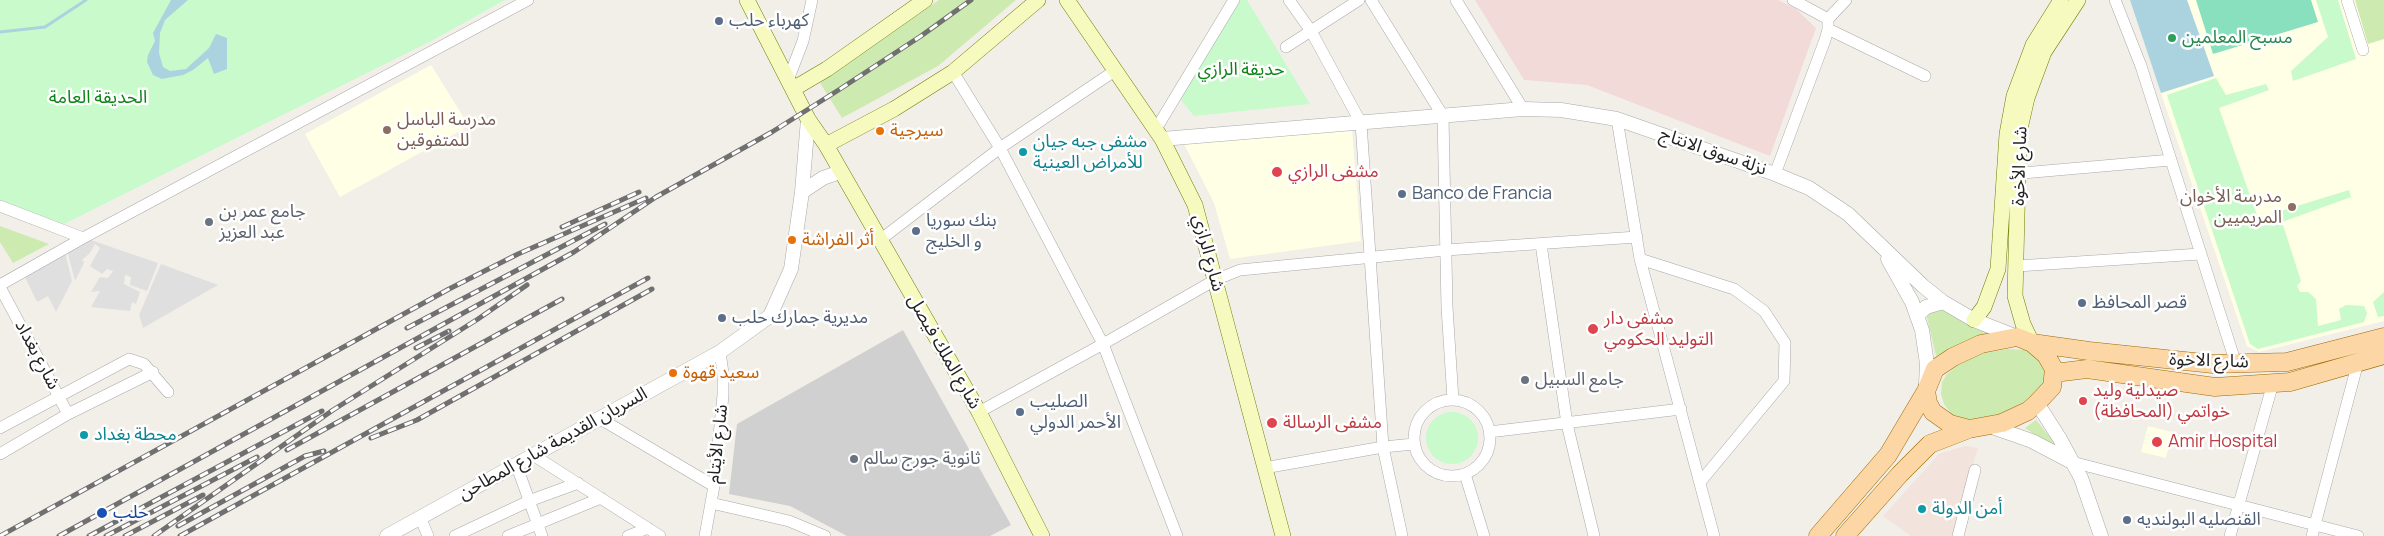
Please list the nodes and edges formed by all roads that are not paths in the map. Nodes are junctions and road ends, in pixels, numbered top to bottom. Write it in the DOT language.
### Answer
graph roads {
  1 [pos="528,0"];
  2 [pos="747,0"];
  3 [pos="812,0"];
  4 [pos="925,0"];
  5 [pos="1038,0"];
  6 [pos="1067,0"];
  7 [pos="1234,0"];
  8 [pos="1289,0"];
  9 [pos="1360,0"];
  10 [pos="1370,0"];
  11 [pos="1456,0"];
  12 [pos="1793,0"];
  13 [pos="1846,0"];
  14 [pos="2062,0"];
  15 [pos="2078,0"];
  16 [pos="2114,0"];
  17 [pos="2347,0"];
  18 [pos="1828,24"];
  19 [pos="1311,31"];
  20 [pos="1286,47"];
  21 [pos="2363,50"];
  22 [pos="1116,70"];
  23 [pos="953,72"];
  24 [pos="1924,76"];
  25 [pos="790,85"];
  26 [pos="1523,109"];
  27 [pos="1443,116"];
  28 [pos="808,119"];
  29 [pos="1617,119"];
  30 [pos="1361,123"];
  31 [pos="1159,134"];
  32 [pos="826,144"];
  33 [pos="1000,148"];
  34 [pos="2171,160"];
  35 [pos="840,172"];
  36 [pos="1775,174"];
  37 [pos="2012,174"];
  38 [pos="802,192"];
  39 [pos="0,206"];
  40 [pos="1637,237"];
  41 [pos="83,238"];
  42 [pos="880,240"];
  43 [pos="1541,244"];
  44 [pos="1881,247"];
  45 [pos="1446,250"];
  46 [pos="2200,254"];
  47 [pos="1371,257"];
  48 [pos="1640,259"];
  49 [pos="2017,266"];
  50 [pos="1215,280"];
  51 [pos="0,286"];
  52 [pos="1944,302"];
  53 [pos="1917,316"];
  54 [pos="1974,320"];
  55 [pos="2384,337"];
  56 [pos="2024,340"];
  57 [pos="1103,344"];
  58 [pos="720,352"];
  59 [pos="2384,355"];
  60 [pos="2358,362"];
  61 [pos="2236,364"];
  62 [pos="152,372"];
  63 [pos="2054,373"];
  64 [pos="2273,383"];
  65 [pos="1926,391"];
  66 [pos="168,392"];
  67 [pos="59,397"];
  68 [pos="1453,400"];
  69 [pos="2037,403"];
  70 [pos="1681,409"];
  71 [pos="979,412"];
  72 [pos="68,414"];
  73 [pos="599,418"];
  74 [pos="1567,424"];
  75 [pos="1989,426"];
  76 [pos="0,428"];
  77 [pos="1969,430"];
  78 [pos="1489,432"];
  79 [pos="1414,444"];
  80 [pos="1383,447"];
  81 [pos="0,454"];
  82 [pos="534,455"];
  83 [pos="2072,462"];
  84 [pos="516,464"];
  85 [pos="1264,468"];
  86 [pos="1975,470"];
  87 [pos="1465,474"];
  88 [pos="1701,481"];
  89 [pos="578,483"];
  90 [pos="714,486"];
  91 [pos="601,498"];
  92 [pos="529,501"];
  93 [pos="711,502"];
  94 [pos="2239,504"];
  95 [pos="420,518"];
  96 [pos="537,524"];
  97 [pos="2315,524"];
  98 [pos="648,528"];
  99 [pos="387,536"];
  100 [pos="428,536"];
  101 [pos="455,536"];
  102 [pos="508,536"];
  103 [pos="542,536"];
  104 [pos="628,536"];
  105 [pos="660,536"];
  106 [pos="705,536"];
  107 [pos="825,536"];
  108 [pos="1042,536"];
  109 [pos="1177,536"];
  110 [pos="1283,536"];
  111 [pos="1402,536"];
  112 [pos="1484,536"];
  113 [pos="1594,536"];
  114 [pos="1714,536"];
  115 [pos="1818,536"];
  116 [pos="1845,536"];
  117 [pos="1958,536"];
  118 [pos="2102,536"];
  119 [pos="2230,536"];
  120 [pos="2312,536"];
  121 [pos="2358,536"];
  1 -- 41 [label="street"];
  2 -- 25 [label="main road, شارع الملك فيصل"];
  3 -- 25 [label="street"];
  4 -- 25 [label="main road"];
  5 -- 23 [label="main road"];
  6 -- 22 [label="main road, شارع الرازي"];
  7 -- 31 [label="street"];
  8 -- 19 [label="street"];
  9 -- 19 [label="street"];
  10 -- 27 [label="street"];
  11 -- 26 [label="street"];
  12 -- 18 [label="street"];
  13 -- 18 [label="street"];
  14 -- 37 [label="main road, شارع الأخوة"];
  15 -- 37 [label="main road, شارع الأخوة"];
  16 -- 34 [label="street"];
  17 -- 21 [label="street"];
  18 -- 24 [label="street"];
  18 -- 36 [label="street"];
  19 -- 20 [label="street"];
  19 -- 30 [label="street"];
  22 -- 31 [label="main road, شارع الرازي"];
  22 -- 33 [label="street"];
  23 -- 32 [label="main road"];
  23 -- 33 [label="street"];
  25 -- 28 [label="main road, شارع الملك فيصل"];
  26 -- 27 [label="street, نزلة سوق الانتاج"];
  26 -- 29 [label="street, نزلة سوق الانتاج"];
  27 -- 30 [label="street, نزلة سوق الانتاج"];
  27 -- 45 [label="street"];
  28 -- 32 [label="main road, شارع الملك فيصل"];
  28 -- 38 [label="street"];
  29 -- 36 [label="street, نزلة سوق الانتاج"];
  29 -- 40 [label="street"];
  30 -- 31 [label="street, نزلة سوق الانتاج"];
  30 -- 47 [label="street"];
  31 -- 50 [label="main road, شارع الرازي"];
  32 -- 35 [label="main road, شارع الملك فيصل"];
  33 -- 42 [label="street"];
  33 -- 57 [label="street"];
  34 -- 37 [label="street"];
  34 -- 46 [label="street"];
  35 -- 38 [label="street"];
  35 -- 42 [label="main road, شارع الملك فيصل"];
  36 -- 44 [label="street, نزلة سوق الانتاج"];
  37 -- 49 [label="main road, شارع الأخوة"];
  37 -- 54 [label="main road, شارع الأخوة"];
  38 -- 58 [label="street, السريان القديمة شارع المطاحن"];
  39 -- 41 [label="street"];
  40 -- 43 [label="street"];
  40 -- 48 [label="street"];
  41 -- 51 [label="street"];
  42 -- 71 [label="main road, شارع الملك فيصل"];
  43 -- 45 [label="street"];
  43 -- 74 [label="street"];
  44 -- 52 [label="street"];
  44 -- 53 [label="street"];
  45 -- 47 [label="street"];
  45 -- 68 [label="street"];
  46 -- 49 [label="street"];
  46 -- 61 [label="street"];
  47 -- 50 [label="street"];
  47 -- 80 [label="street"];
  48 -- 70 [label="street"];
  48 -- 88 [label="street"];
  49 -- 56 [label="main road, شارع الأخوة"];
  50 -- 57 [label="street"];
  50 -- 85 [label="main road, شارع الرازي"];
  51 -- 67 [label="street, شارع بغداد"];
  52 -- 53 [label="street"];
  52 -- 54 [label="street"];
  53 -- 65 [label="street"];
  54 -- 56 [label="street"];
  55 -- 61 [label="main road, شارع الاخوة"];
  56 -- 61 [label="main road, شارع الاخوة"];
  56 -- 63 [label="main road"];
  56 -- 65 [label="main road"];
  57 -- 71 [label="street"];
  57 -- 109 [label="street"];
  58 -- 73 [label="street, السريان القديمة شارع المطاحن"];
  58 -- 90 [label="street, شارع الأيتام"];
  59 -- 60 [label="main road"];
  60 -- 64 [label="main road"];
  60 -- 97 [label="street"];
  62 -- 66 [label="street"];
  62 -- 67 [label="street"];
  62 -- 72 [label="street"];
  63 -- 64 [label="main road"];
  63 -- 69 [label="main road"];
  64 -- 94 [label="street"];
  65 -- 77 [label="main road"];
  65 -- 115 [label="main road"];
  67 -- 72 [label="street, شارع بغداد"];
  67 -- 76 [label="street"];
  68 -- 78 [label="street"];
  68 -- 79 [label="street"];
  69 -- 75 [label="main road"];
  69 -- 83 [label="street"];
  70 -- 74 [label="street"];
  70 -- 88 [label="street"];
  71 -- 108 [label="main road, شارع الملك فيصل"];
  72 -- 81 [label="street"];
  73 -- 82 [label="street, السريان القديمة شارع المطاحن"];
  73 -- 90 [label="street"];
  74 -- 78 [label="street"];
  74 -- 113 [label="street"];
  75 -- 77 [label="main road"];
  75 -- 83 [label="street"];
  77 -- 116 [label="main road"];
  78 -- 87 [label="street"];
  79 -- 80 [label="street"];
  79 -- 87 [label="street"];
  80 -- 85 [label="street"];
  80 -- 111 [label="street"];
  82 -- 84 [label="street, السريان القديمة شارع المطاحن"];
  82 -- 89 [label="street"];
  83 -- 94 [label="street"];
  83 -- 118 [label="street"];
  84 -- 92 [label="street"];
  84 -- 95 [label="street, السريان القديمة شارع المطاحن"];
  85 -- 110 [label="main road, شارع الرازي"];
  86 -- 117 [label="street"];
  87 -- 112 [label="street"];
  88 -- 114 [label="street"];
  89 -- 91 [label="street"];
  89 -- 92 [label="street"];
  90 -- 93 [label="street, شارع الأيتام"];
  91 -- 96 [label="street"];
  91 -- 98 [label="street"];
  92 -- 96 [label="street"];
  92 -- 101 [label="street"];
  93 -- 106 [label="street, شارع الأيتام"];
  93 -- 107 [label="street"];
  94 -- 97 [label="street"];
  94 -- 119 [label="street"];
  95 -- 99 [label="street, السريان القديمة شارع المطاحن"];
  95 -- 100 [label="street"];
  96 -- 102 [label="street"];
  96 -- 103 [label="street"];
  97 -- 120 [label="street"];
  97 -- 121 [label="street"];
  98 -- 104 [label="street"];
  98 -- 105 [label="street"];
}
